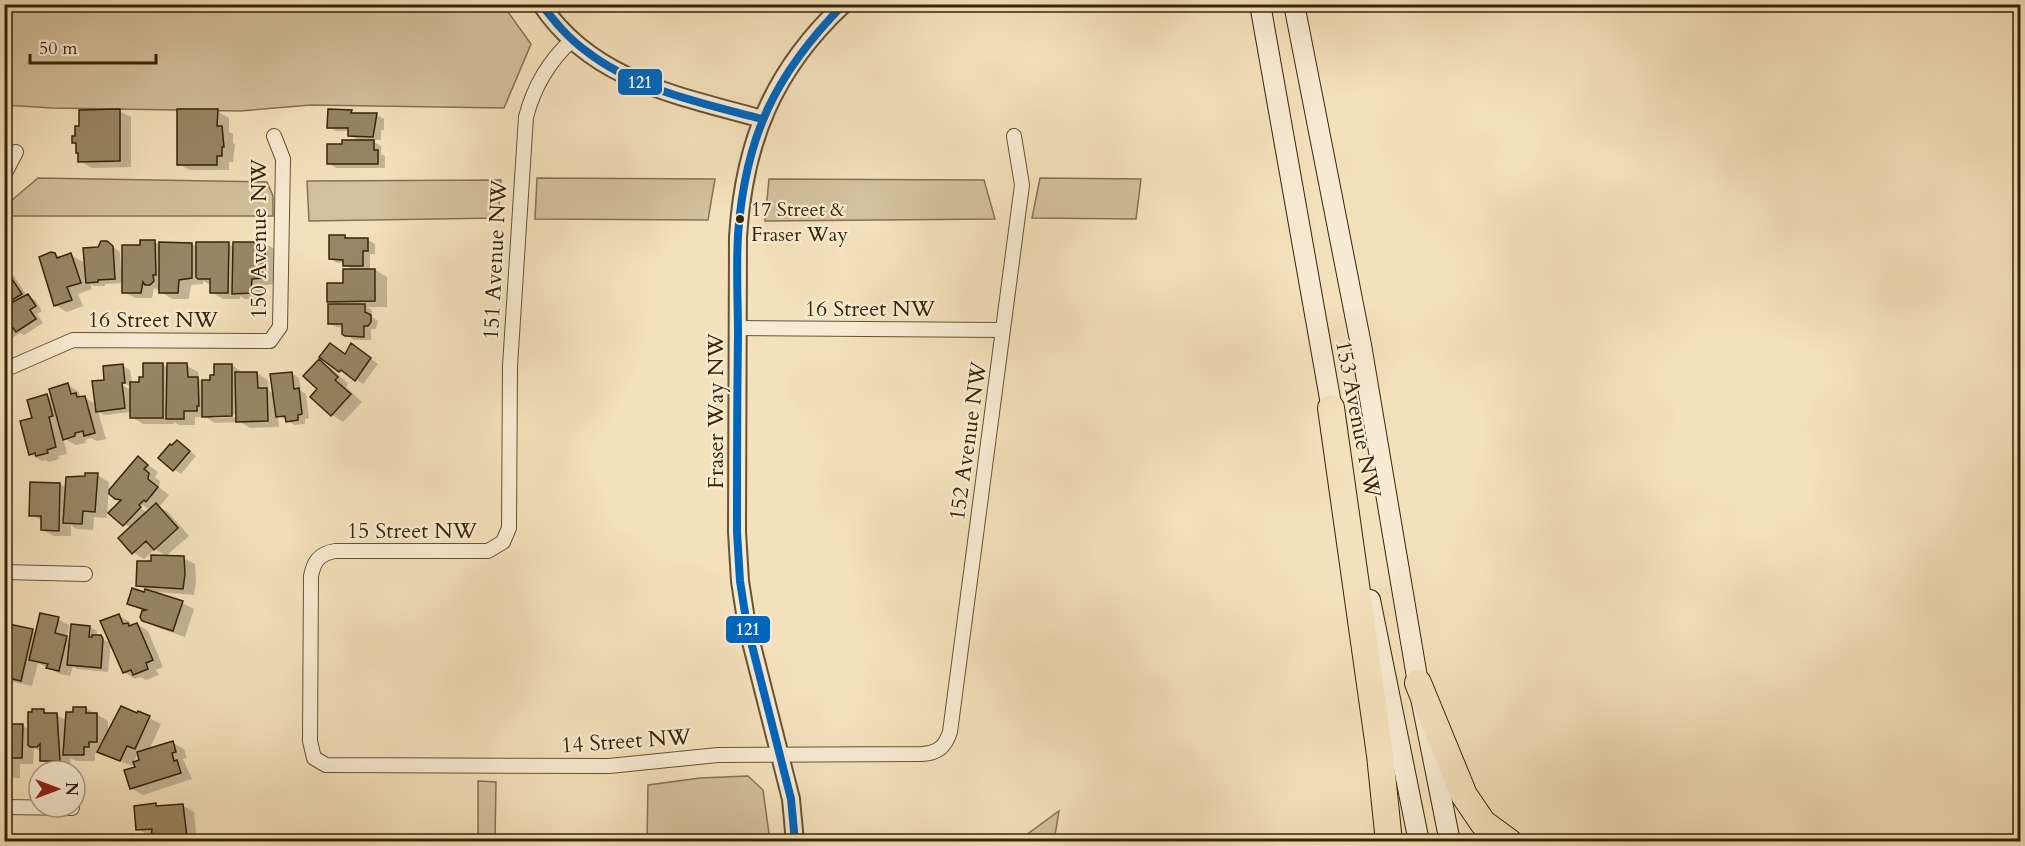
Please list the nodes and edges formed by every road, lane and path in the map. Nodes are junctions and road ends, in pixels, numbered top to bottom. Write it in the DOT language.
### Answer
graph roads {
  1 [pos="541,4"];
  2 [pos="844,4"];
  3 [pos="1260,4"];
  4 [pos="1294,4"];
  5 [pos="572,40"];
  6 [pos="762,119"];
  7 [pos="274,136"];
  8 [pos="1014,136"];
  9 [pos="16,152"];
  10 [pos="4,175"];
  11 [pos="737,328"];
  12 [pos="1003,330"];
  13 [pos="270,341"];
  14 [pos="4,370"];
  15 [pos="1332,408"];
  16 [pos="503,542"];
  17 [pos="4,572"];
  18 [pos="85,574"];
  19 [pos="1418,683"];
  20 [pos="941,750"];
  21 [pos="780,754"];
  22 [pos="314,758"];
  23 [pos="4,807"];
  24 [pos="27,807"];
  25 [pos="795,842"];
  26 [pos="1389,842"];
  27 [pos="1419,842"];
  28 [pos="1450,842"];
  29 [pos="1509,842"];
  1 -- 5 [label="street"];
  2 -- 6 [label="street, Fraser Way NW"];
  3 -- 15 [label="main road, 153 Avenue NW"];
  4 -- 19 [label="main road, 153 Avenue NW"];
  5 -- 6 [label="street"];
  5 -- 16 [label="street, 151 Avenue NW"];
  6 -- 11 [label="street, Fraser Way NW"];
  7 -- 13 [label="street, 150 Avenue NW"];
  8 -- 12 [label="street, 152 Avenue NW"];
  9 -- 10 [label="street"];
  11 -- 12 [label="street, 16 Street NW"];
  11 -- 21 [label="street, Fraser Way NW"];
  12 -- 20 [label="street, 152 Avenue NW"];
  13 -- 14 [label="street, 16 Street NW"];
  15 -- 26 [label="highway"];
  15 -- 27 [label="main road, 153 Avenue NW"];
  16 -- 22 [label="street, 15 Street NW"];
  17 -- 18 [label="street"];
  19 -- 28 [label="main road, 153 Avenue NW"];
  19 -- 29 [label="highway"];
  20 -- 21 [label="street, 14 Street NW"];
  21 -- 22 [label="street, 14 Street NW"];
  21 -- 25 [label="street, Fraser Way NW"];
  23 -- 24 [label="street"];
}
